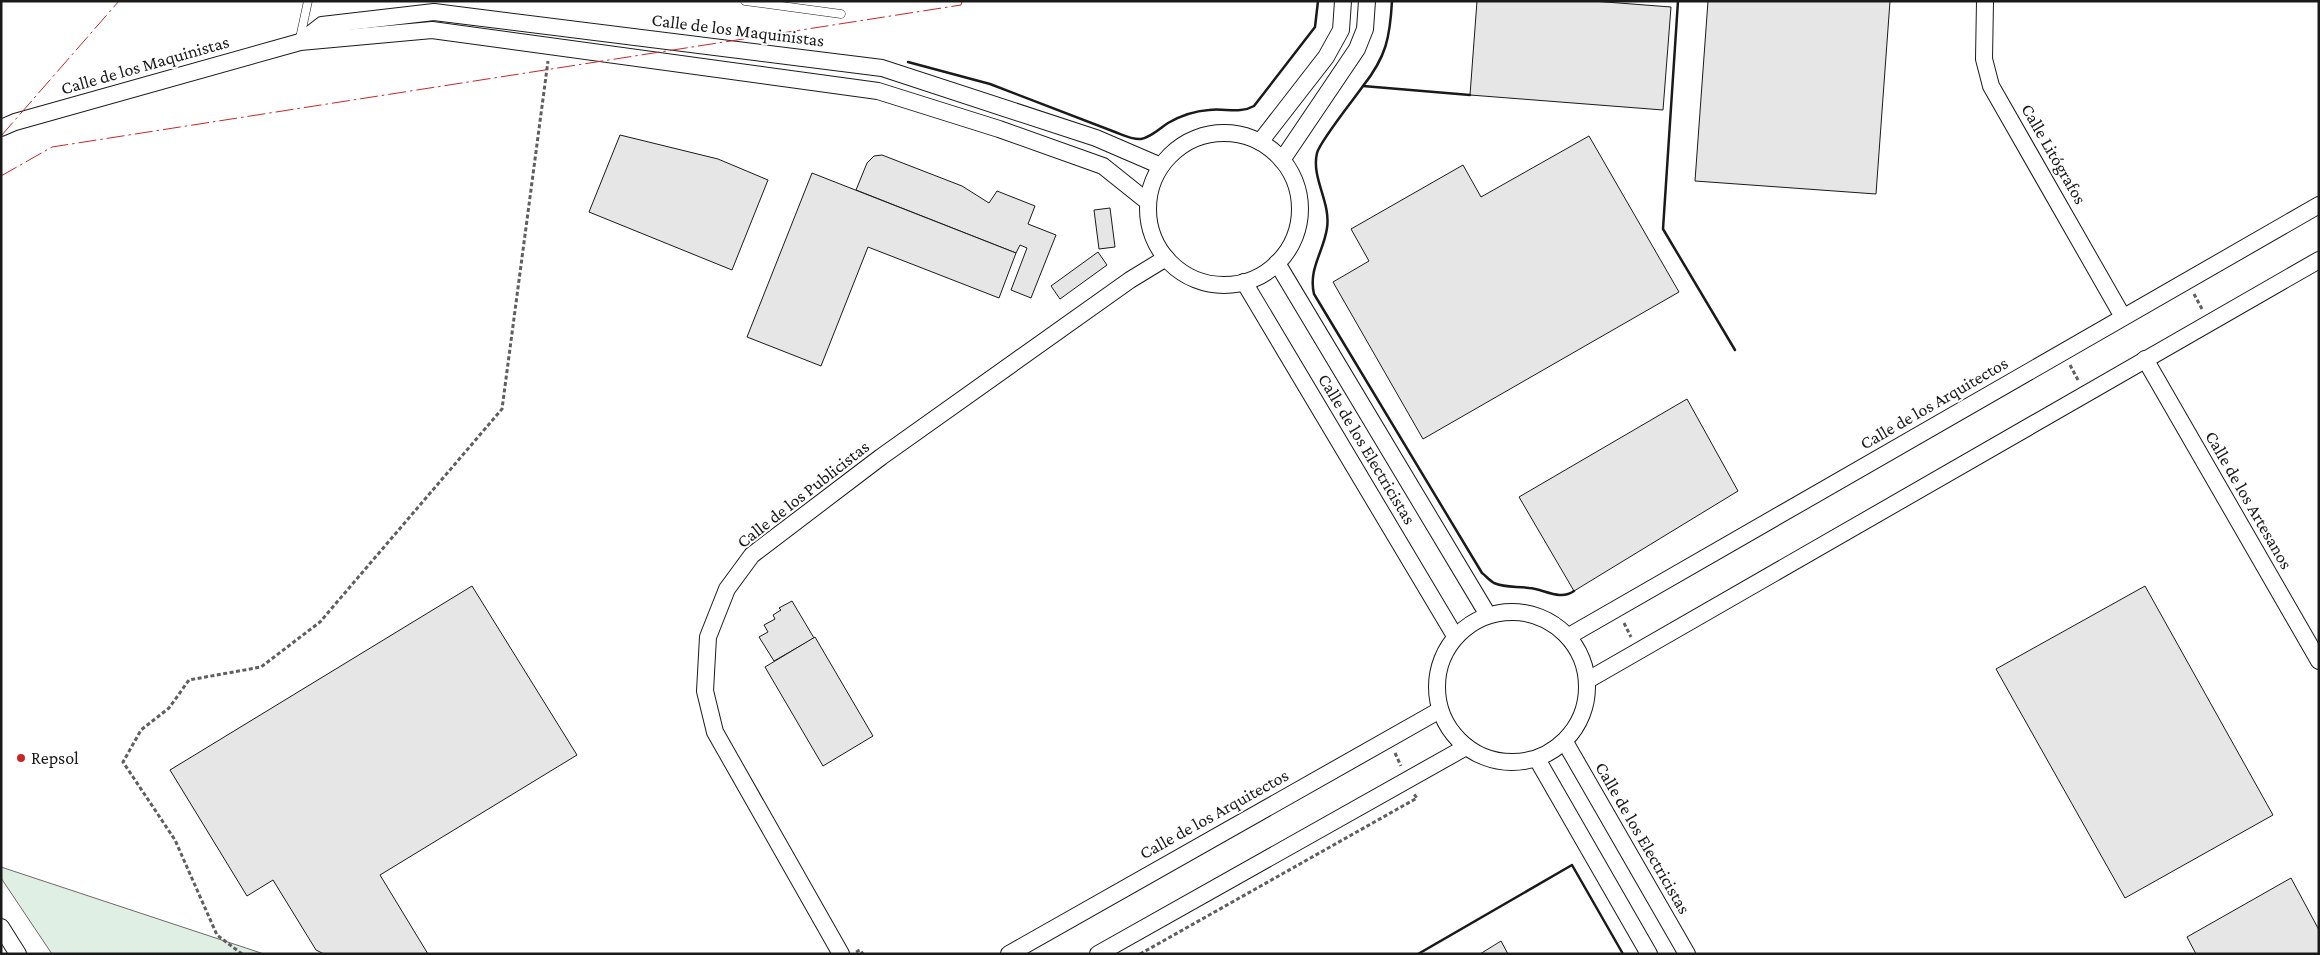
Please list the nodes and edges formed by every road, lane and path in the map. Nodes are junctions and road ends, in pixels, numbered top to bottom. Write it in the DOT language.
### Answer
graph roads {
  1 [pos="308,1"];
  2 [pos="745,1"];
  3 [pos="1343,1"];
  4 [pos="1367,1"];
  5 [pos="1985,1"];
  6 [pos="841,14"];
  7 [pos="300,42"];
  8 [pos="550,46"];
  9 [pos="1,128"];
  10 [pos="1260,142"];
  11 [pos="1282,160"];
  12 [pos="1161,166"];
  13 [pos="1148,202"];
  14 [pos="2319,205"];
  15 [pos="1166,258"];
  16 [pos="2319,260"];
  17 [pos="1277,263"];
  18 [pos="2186,281"];
  19 [pos="1244,282"];
  20 [pos="2123,318"];
  21 [pos="2210,322"];
  22 [pos="2063,352"];
  23 [pos="2145,359"];
  24 [pos="2085,394"];
  25 [pos="1616,609"];
  26 [pos="1488,615"];
  27 [pos="1455,636"];
  28 [pos="1569,636"];
  29 [pos="1639,651"];
  30 [pos="2319,661"];
  31 [pos="1588,680"];
  32 [pos="1440,710"];
  33 [pos="1389,739"];
  34 [pos="1565,742"];
  35 [pos="1466,747"];
  36 [pos="1537,759"];
  37 [pos="1407,780"];
  38 [pos="1,927"];
  39 [pos="18,954"];
  40 [pos="242,954"];
  41 [pos="841,954"];
  42 [pos="1009,954"];
  43 [pos="1098,954"];
  44 [pos="1140,954"];
  45 [pos="1650,954"];
  46 [pos="1687,954"];
  1 -- 7 [label="lane"];
  2 -- 6 [label="lane"];
  3 -- 10 [label="street"];
  4 -- 11 [label="street"];
  5 -- 20 [label="street, Calle Litógrafos"];
  7 -- 8 [label="street, Calle de los Maquinistas"];
  7 -- 9 [label="street, Calle de los Maquinistas"];
  7 -- 12 [label="street, Calle de los Maquinistas"];
  8 -- 13 [label="street, Calle de los Maquinistas"];
  8 -- 40 [label="path"];
  10 -- 11 [label="street"];
  10 -- 12 [label="street"];
  11 -- 17 [label="street"];
  12 -- 13 [label="street"];
  13 -- 15 [label="street"];
  14 -- 18 [label="street, Calle de los Arquitectos"];
  15 -- 19 [label="street"];
  15 -- 41 [label="street, Calle de los Publicistas"];
  16 -- 21 [label="street"];
  17 -- 19 [label="street"];
  17 -- 26 [label="street, Calle de los Electricistas"];
  18 -- 20 [label="street, Calle de los Arquitectos"];
  18 -- 21 [label="path"];
  19 -- 27 [label="street, Calle de los Electricistas"];
  20 -- 22 [label="street, Calle de los Arquitectos"];
  21 -- 23 [label="street"];
  22 -- 24 [label="path"];
  22 -- 25 [label="street, Calle de los Arquitectos"];
  23 -- 24 [label="street"];
  23 -- 30 [label="street, Calle de los Artesanos"];
  24 -- 29 [label="street"];
  25 -- 28 [label="street, Calle de los Arquitectos"];
  25 -- 29 [label="path"];
  26 -- 27 [label="street"];
  26 -- 28 [label="street"];
  27 -- 32 [label="street"];
  28 -- 31 [label="street"];
  29 -- 31 [label="street"];
  31 -- 34 [label="street"];
  32 -- 33 [label="street, Calle de los Arquitectos"];
  32 -- 35 [label="street"];
  33 -- 37 [label="path"];
  33 -- 42 [label="street, Calle de los Arquitectos"];
  34 -- 36 [label="street"];
  34 -- 46 [label="street, Calle de los Electricistas"];
  35 -- 36 [label="street"];
  35 -- 37 [label="street"];
  36 -- 45 [label="street"];
  37 -- 43 [label="street"];
  37 -- 44 [label="path"];
  38 -- 39 [label="street"];
}
